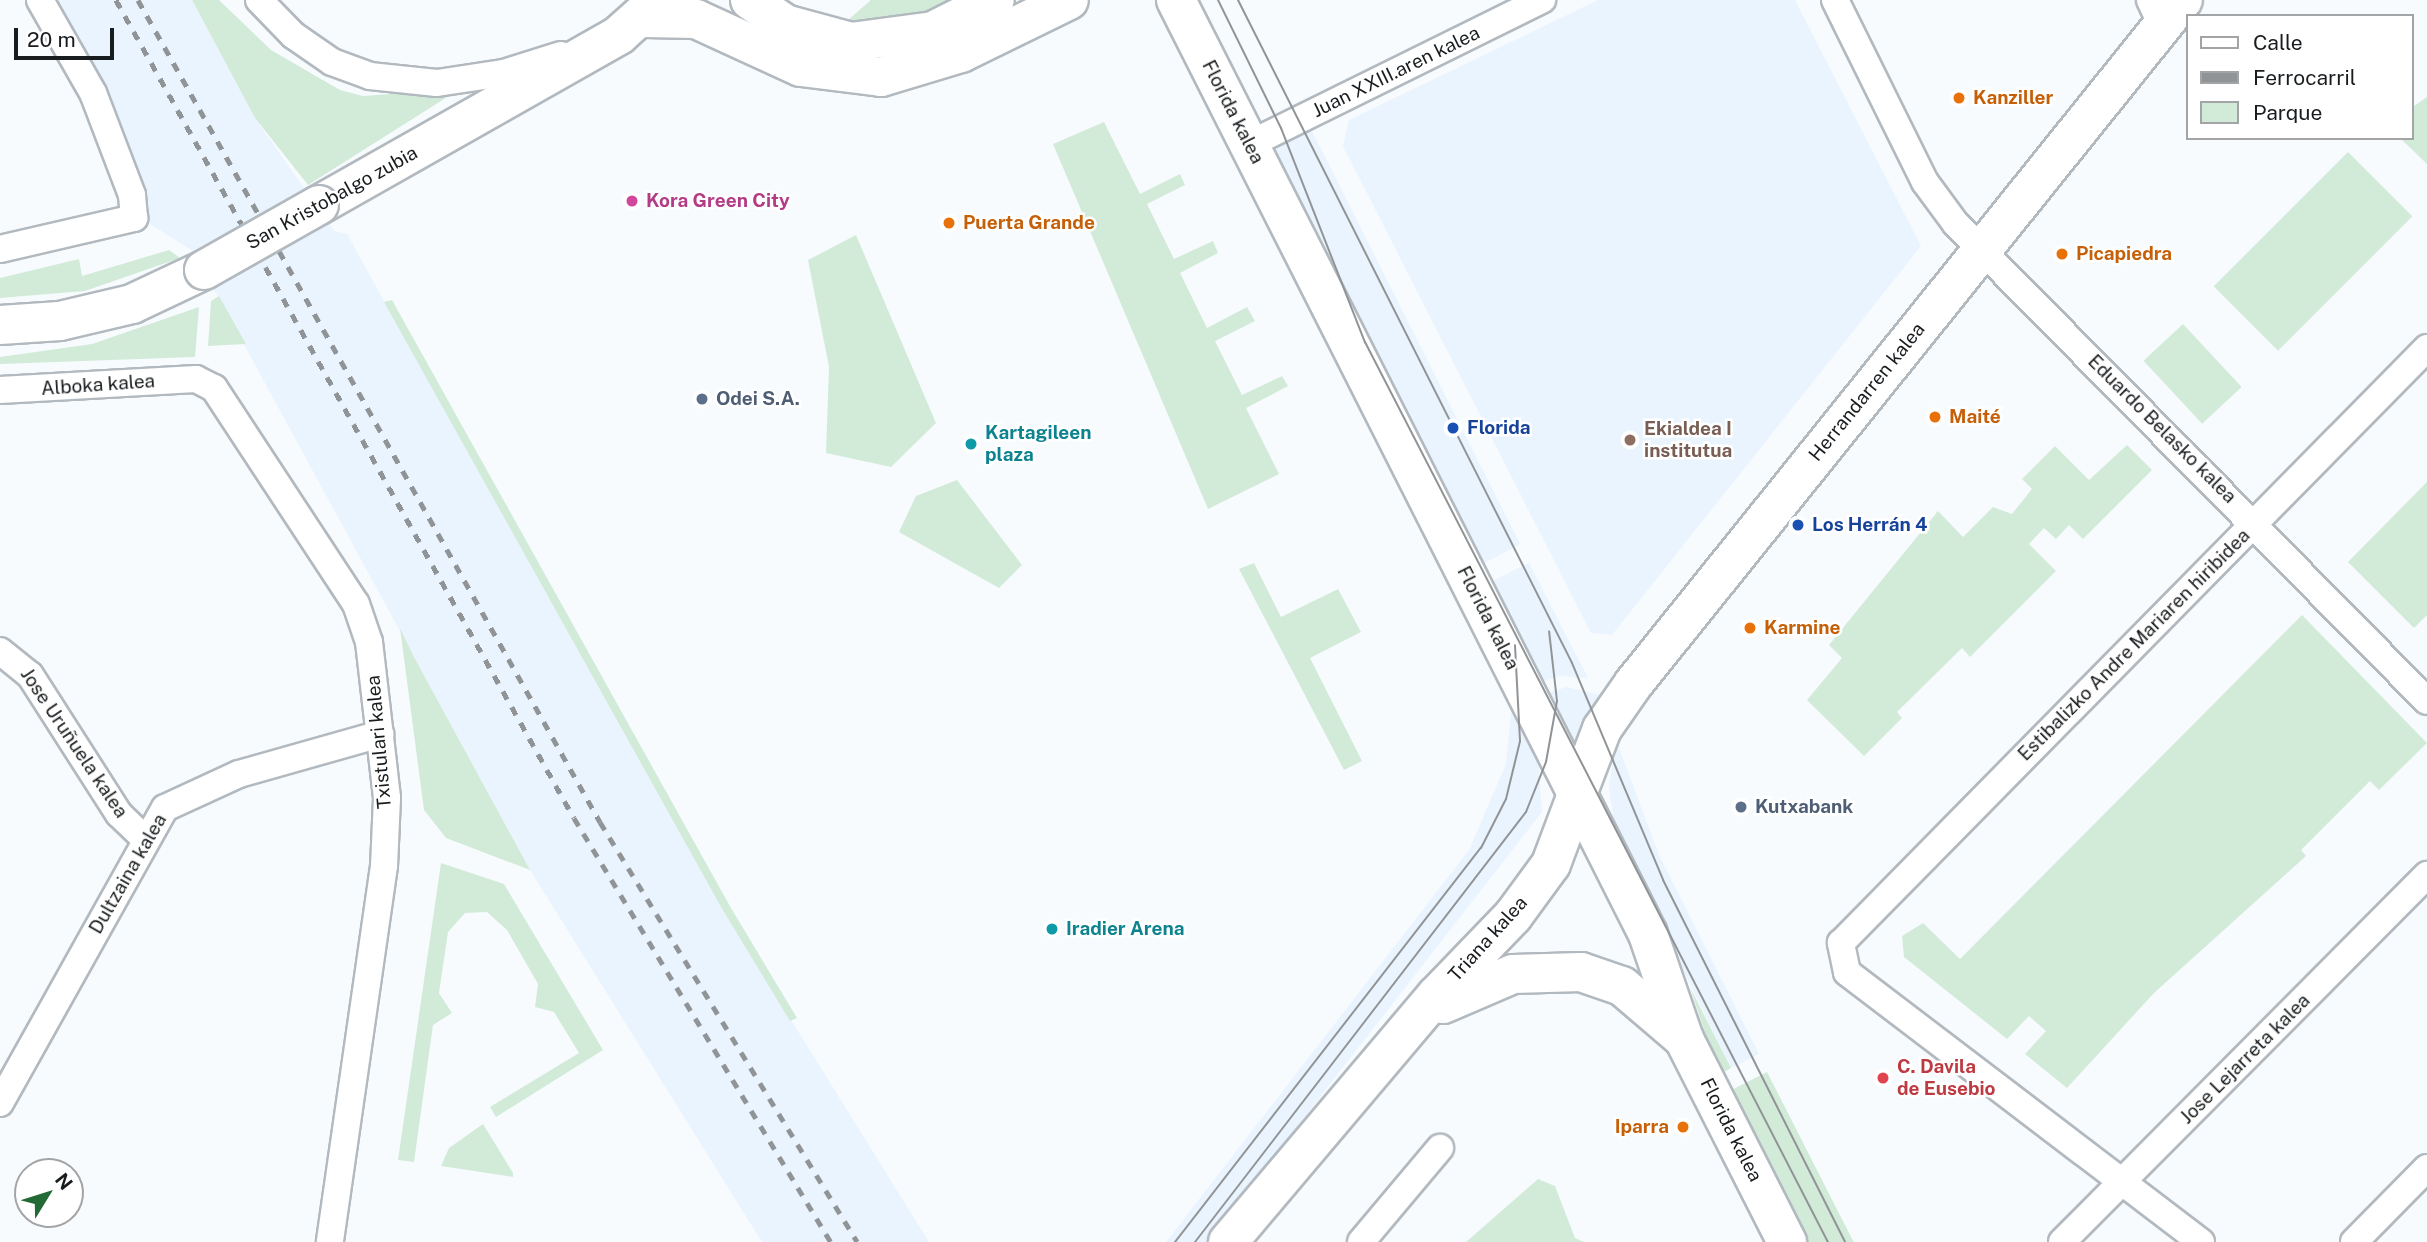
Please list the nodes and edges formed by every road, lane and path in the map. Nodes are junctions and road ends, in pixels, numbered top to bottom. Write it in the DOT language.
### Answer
graph roads {
  1 [pos="40,0"];
  2 [pos="259,0"];
  3 [pos="750,0"];
  4 [pos="995,0"];
  5 [pos="1069,0"];
  6 [pos="1176,0"];
  7 [pos="1542,0"];
  8 [pos="1836,0"];
  9 [pos="651,9"];
  10 [pos="2165,9"];
  11 [pos="603,44"];
  12 [pos="1250,144"];
  13 [pos="0,249"];
  14 [pos="1982,250"];
  15 [pos="0,325"];
  16 [pos="2427,348"];
  17 [pos="196,379"];
  18 [pos="0,390"];
  19 [pos="2256,522"];
  20 [pos="0,651"];
  21 [pos="2427,701"];
  22 [pos="380,734"];
  23 [pos="1576,797"];
  24 [pos="145,839"];
  25 [pos="2427,876"];
  26 [pos="1403,1035"];
  27 [pos="1684,1039"];
  28 [pos="0,1102"];
  29 [pos="1440,1148"];
  30 [pos="2427,1168"];
  31 [pos="2124,1180"];
  32 [pos="330,1242"];
  33 [pos="1228,1242"];
  34 [pos="1361,1242"];
  35 [pos="1787,1242"];
  36 [pos="2062,1242"];
  37 [pos="2201,1242"];
  38 [pos="2354,1242"];
  1 -- 13 [label="street"];
  2 -- 11 [label="street"];
  3 -- 4 [label="main road"];
  5 -- 9 [label="main road"];
  6 -- 12 [label="main road, Florida kalea"];
  7 -- 12 [label="street, Juan XXIII.aren kalea"];
  8 -- 14 [label="street, Eduardo Belasko kalea"];
  9 -- 11 [label="main road, San Kristobalgo zubia"];
  10 -- 14 [label="main road, Herrandarren kalea"];
  11 -- 15 [label="main road, San Kristobalgo zubia, bridge"];
  12 -- 23 [label="main road, Florida kalea"];
  14 -- 19 [label="street, Eduardo Belasko kalea"];
  14 -- 23 [label="main road, Herrandarren kalea"];
  16 -- 19 [label="street, Estibalizko Andre Mariaren hiribidea"];
  17 -- 18 [label="street, Alboka kalea"];
  17 -- 22 [label="street, Txistulari kalea"];
  19 -- 21 [label="street, Eduardo Belasko kalea"];
  19 -- 31 [label="street, Estibalizko Andre Mariaren hiribidea"];
  20 -- 24 [label="street, Jose Uruñuela kalea"];
  22 -- 24 [label="street, Dultzaina kalea"];
  22 -- 32 [label="street, Txistulari kalea"];
  23 -- 26 [label="main road, Triana kalea"];
  23 -- 27 [label="main road, Florida kalea"];
  24 -- 28 [label="street, Dultzaina kalea"];
  25 -- 31 [label="street, Jose Lejarreta kalea"];
  26 -- 27 [label="main road, Triana kalea"];
  26 -- 33 [label="main road, Triana kalea"];
  27 -- 35 [label="main road, Florida kalea"];
  29 -- 34 [label="street"];
  30 -- 38 [label="street"];
  31 -- 36 [label="street, Jose Lejarreta kalea"];
  31 -- 37 [label="street"];
}
